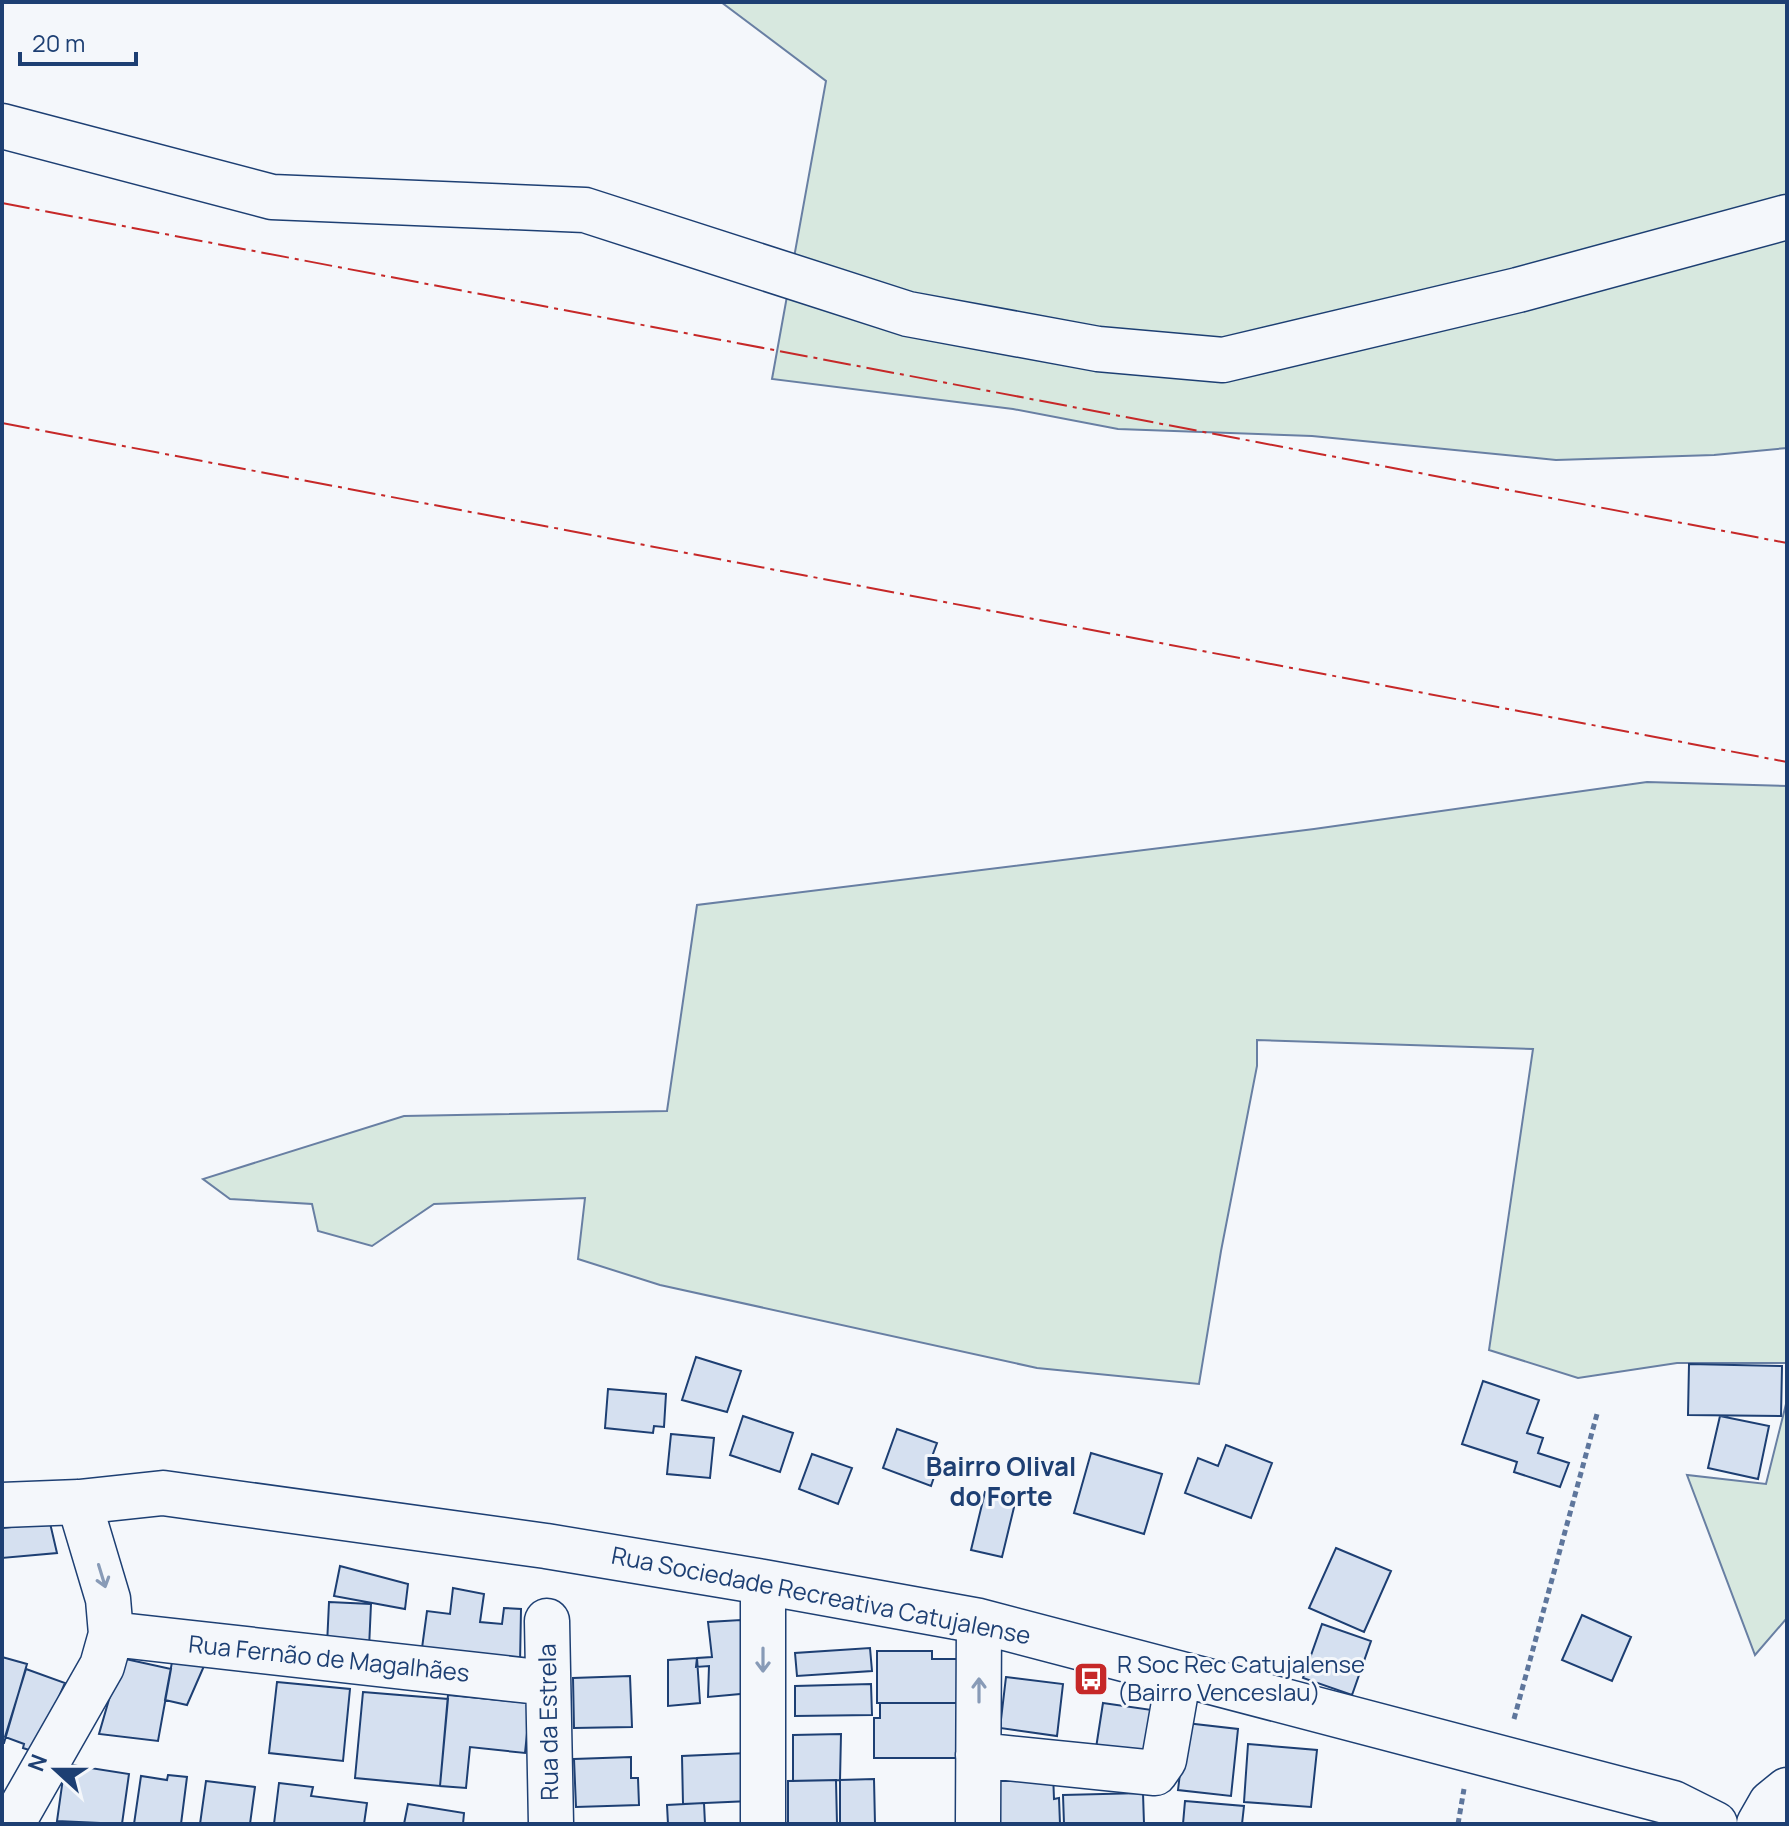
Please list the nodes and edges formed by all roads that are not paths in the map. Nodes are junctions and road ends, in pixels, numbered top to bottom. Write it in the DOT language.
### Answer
graph roads {
  1 [pos="2,126"];
  2 [pos="1787,217"];
  3 [pos="79,1502"];
  4 [pos="2,1505"];
  5 [pos="763,1582"];
  6 [pos="547,1621"];
  7 [pos="979,1621"];
  8 [pos="111,1634"];
  9 [pos="1179,1674"];
  10 [pos="548,1683"];
  11 [pos="978,1755"];
  12 [pos="1787,1790"];
  13 [pos="12,1824"];
  14 [pos="551,1824"];
  15 [pos="763,1824"];
  16 [pos="978,1824"];
  17 [pos="1715,1824"];
  18 [pos="1759,1824"];
  1 -- 2 [label="street"];
  3 -- 4 [label="street, Rua Sociedade Recreativa Catujalense"];
  3 -- 5 [label="street, Rua Sociedade Recreativa Catujalense"];
  3 -- 8 [label="street, one-way"];
  5 -- 7 [label="street, Rua Sociedade Recreativa Catujalense"];
  5 -- 15 [label="street, one-way"];
  6 -- 10 [label="street, Rua da Estrela"];
  7 -- 9 [label="street, Rua Sociedade Recreativa Catujalense"];
  11 -- 7 [label="street, one-way"];
  8 -- 10 [label="street, Rua Fernão de Magalhães"];
  8 -- 13 [label="street"];
  9 -- 11 [label="street"];
  9 -- 17 [label="street, Rua Sociedade Recreativa Catujalense"];
  10 -- 14 [label="street, Rua da Estrela"];
  11 -- 16 [label="street"];
  12 -- 18 [label="street"];
}
